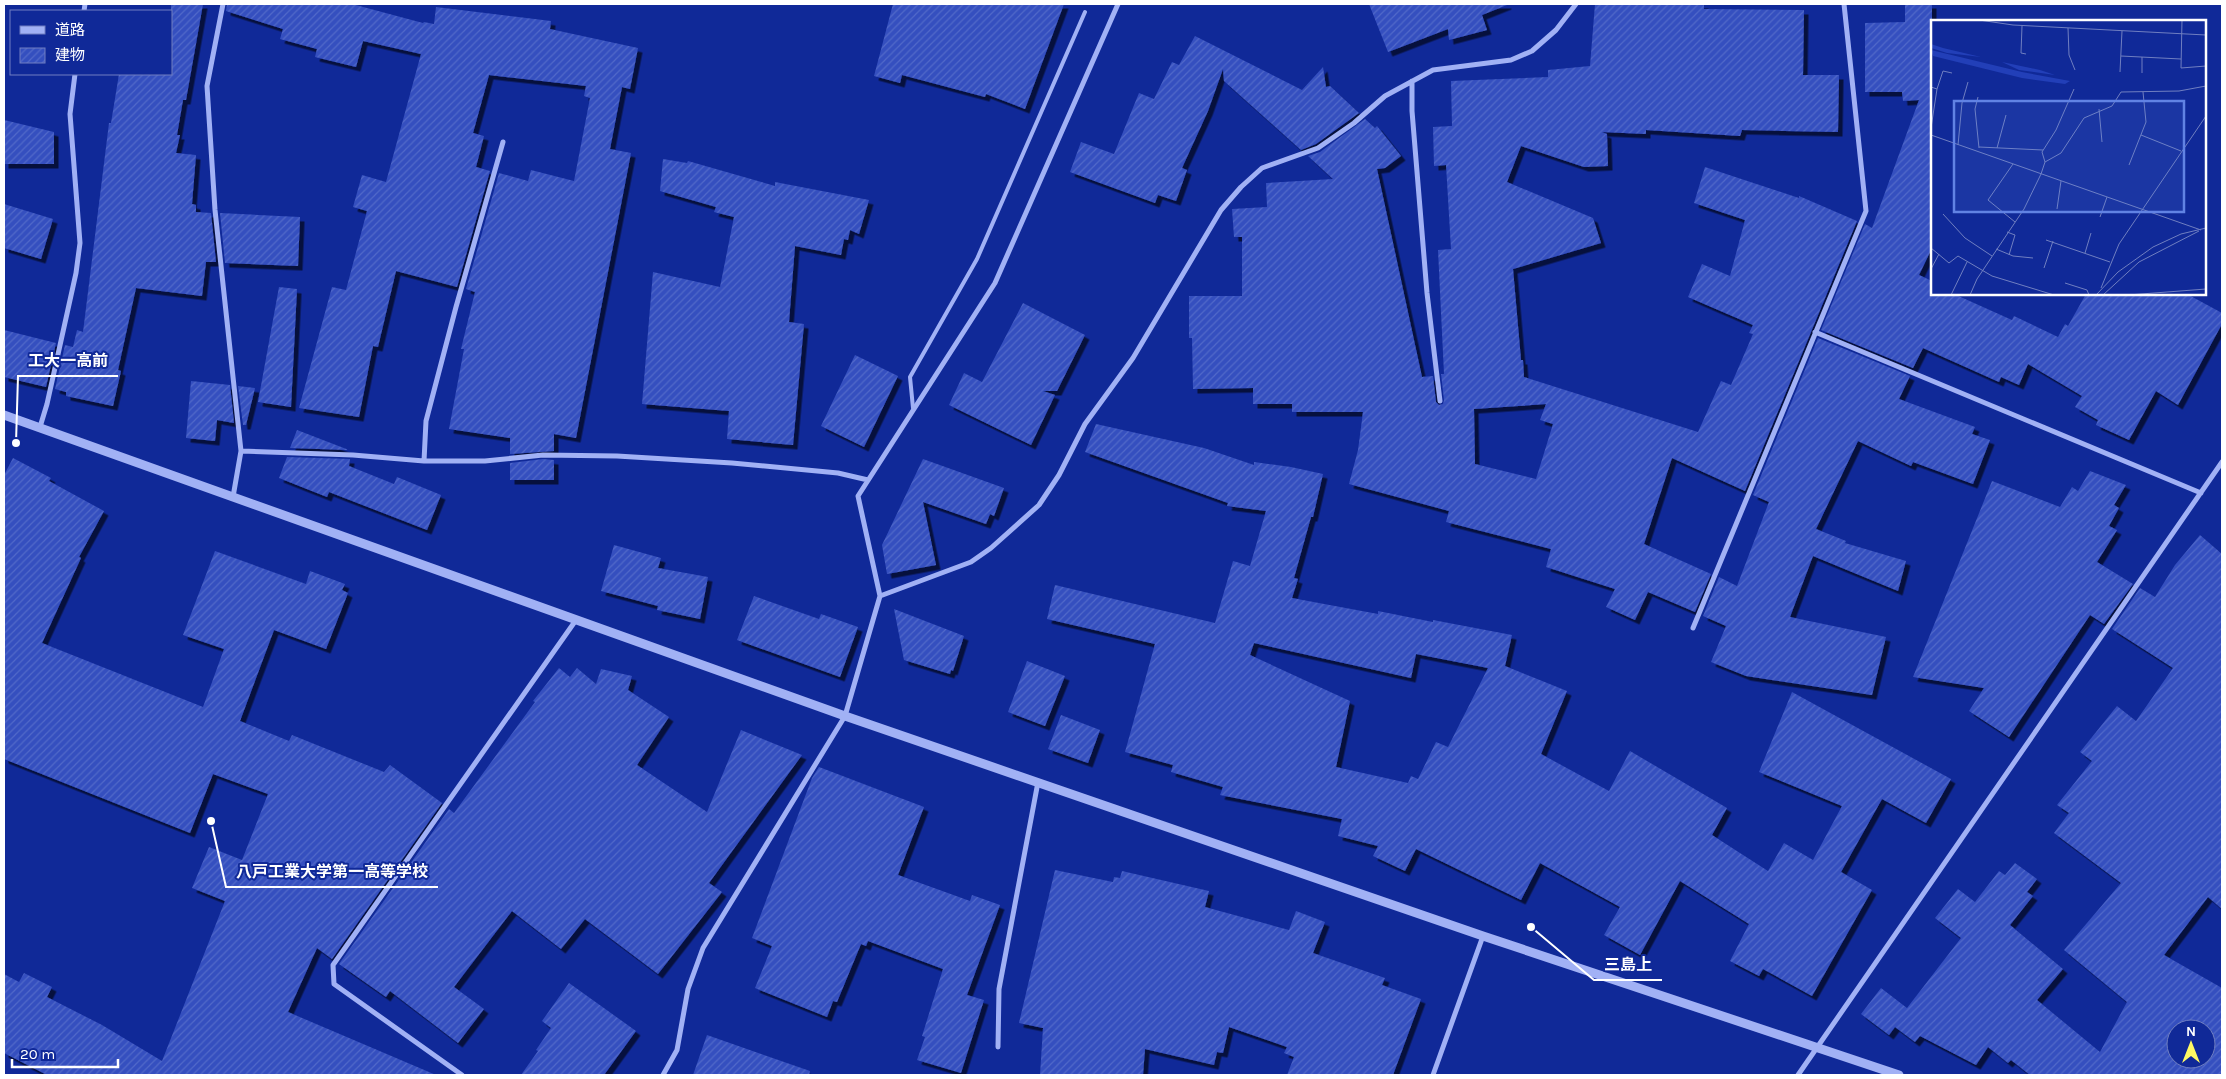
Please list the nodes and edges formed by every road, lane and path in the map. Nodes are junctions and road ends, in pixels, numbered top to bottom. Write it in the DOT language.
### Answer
graph roads {
  1 [pos="223,4"];
  2 [pos="1118,4"];
  3 [pos="1576,4"];
  4 [pos="1844,4"];
  5 [pos="1085,12"];
  6 [pos="75,75"];
  7 [pos="1412,81"];
  8 [pos="503,142"];
  9 [pos="1815,332"];
  10 [pos="1440,401"];
  11 [pos="913,408"];
  12 [pos="4,415"];
  13 [pos="40,428"];
  14 [pos="241,451"];
  15 [pos="424,461"];
  16 [pos="2222,462"];
  17 [pos="868,480"];
  18 [pos="2201,492"];
  19 [pos="233,497"];
  20 [pos="880,596"];
  21 [pos="576,620"];
  22 [pos="1693,628"];
  23 [pos="845,716"];
  24 [pos="1038,781"];
  25 [pos="1483,936"];
  26 [pos="1817,1046"];
  27 [pos="998,1047"];
  28 [pos="462,1075"];
  29 [pos="663,1075"];
  30 [pos="1433,1075"];
  31 [pos="1798,1075"];
  32 [pos="1899,1075"];
  1 -- 14 [label="street"];
  2 -- 11 [label="street"];
  3 -- 7 [label="street"];
  4 -- 9 [label="street"];
  5 -- 11 [label="lane"];
  6 -- 13 [label="street"];
  7 -- 10 [label="street"];
  7 -- 20 [label="street"];
  8 -- 15 [label="street"];
  9 -- 18 [label="street"];
  9 -- 22 [label="street"];
  11 -- 17 [label="street"];
  12 -- 13 [label="street"];
  13 -- 19 [label="street"];
  14 -- 15 [label="street"];
  14 -- 19 [label="street"];
  15 -- 17 [label="street"];
  16 -- 18 [label="street"];
  17 -- 20 [label="street"];
  18 -- 26 [label="street"];
  19 -- 21 [label="street"];
  20 -- 23 [label="street"];
  21 -- 23 [label="street"];
  21 -- 28 [label="street"];
  23 -- 24 [label="street"];
  23 -- 29 [label="street"];
  24 -- 25 [label="street"];
  24 -- 27 [label="street"];
  25 -- 26 [label="street"];
  25 -- 30 [label="street"];
  26 -- 31 [label="street"];
  26 -- 32 [label="street"];
}
